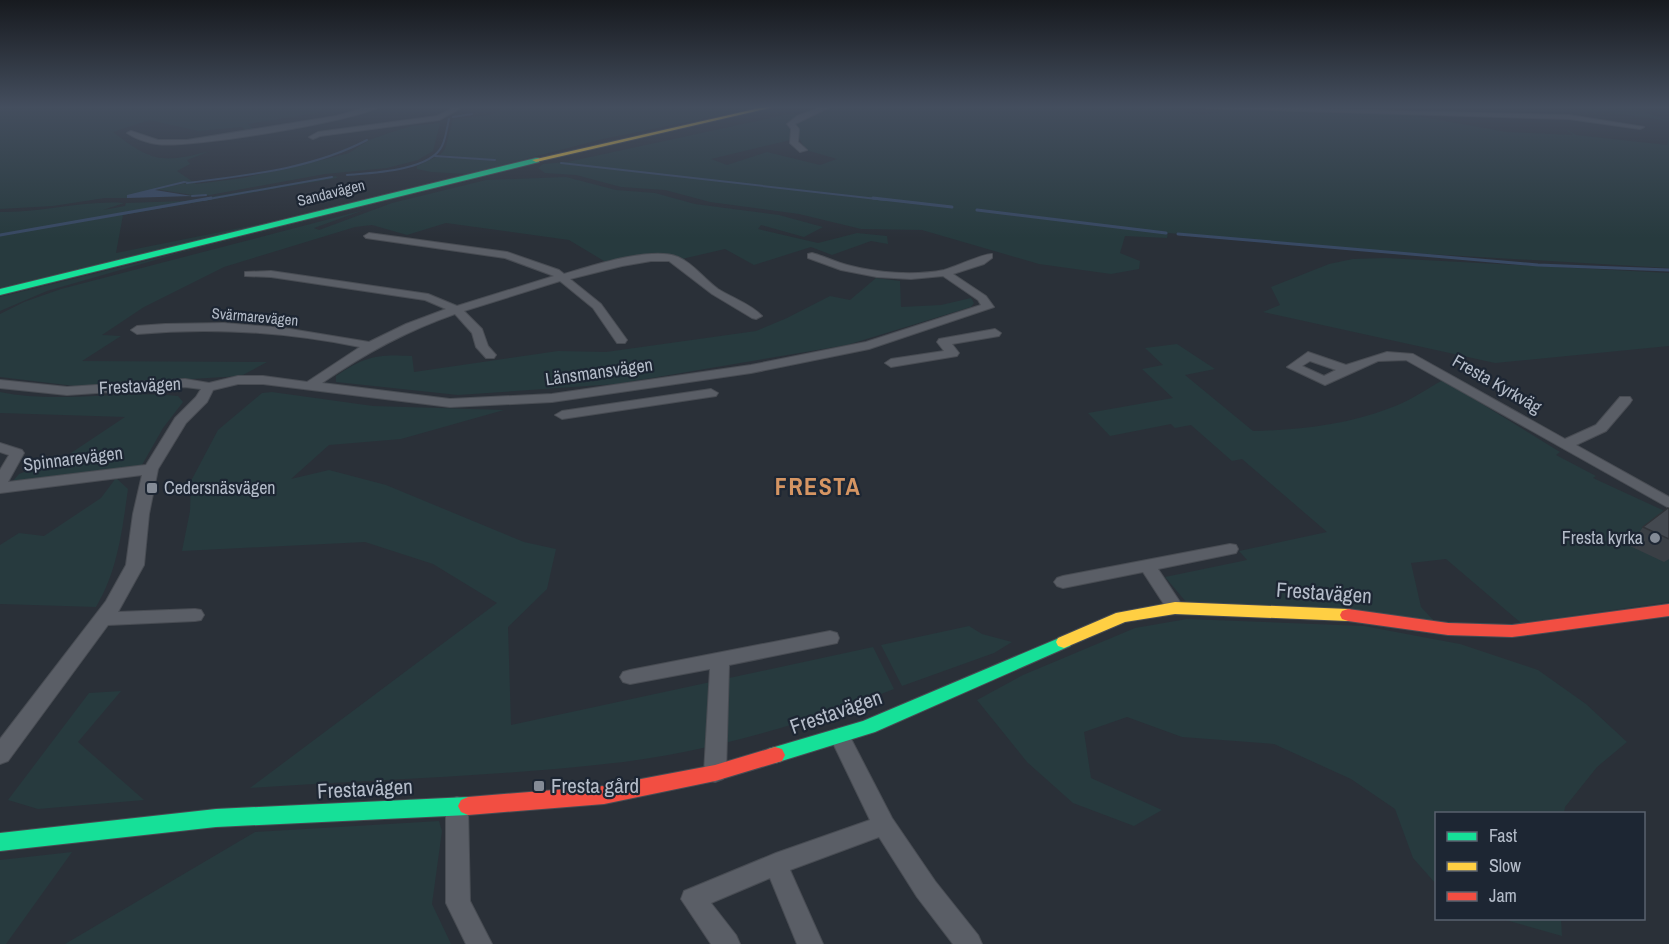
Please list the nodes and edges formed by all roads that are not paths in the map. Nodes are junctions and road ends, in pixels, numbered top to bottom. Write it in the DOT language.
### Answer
graph roads {
  1 [pos="575,150"];
  2 [pos="369,236"];
  3 [pos="812,256"];
  4 [pos="988,256"];
  5 [pos="945,273"];
  6 [pos="249,274"];
  7 [pos="565,279"];
  8 [pos="0,292"];
  9 [pos="457,310"];
  10 [pos="756,316"];
  11 [pos="925,327"];
  12 [pos="137,330"];
  13 [pos="995,333"];
  14 [pos="621,340"];
  15 [pos="943,342"];
  16 [pos="370,346"];
  17 [pos="490,355"];
  18 [pos="891,363"];
  19 [pos="1346,369"];
  20 [pos="0,384"];
  21 [pos="312,384"];
  22 [pos="629,386"];
  23 [pos="208,387"];
  24 [pos="711,393"];
  25 [pos="1625,400"];
  26 [pos="637,404"];
  27 [pos="562,416"];
  28 [pos="1564,445"];
  29 [pos="0,447"];
  30 [pos="151,469"];
  31 [pos="0,483"];
  32 [pos="0,488"];
  33 [pos="1669,503"];
  34 [pos="1230,549"];
  35 [pos="1147,565"];
  36 [pos="1063,582"];
  37 [pos="1175,608"];
  38 [pos="1669,610"];
  39 [pos="195,615"];
  40 [pos="105,619"];
  41 [pos="830,638"];
  42 [pos="718,660"];
  43 [pos="630,677"];
  44 [pos="840,737"];
  45 [pos="0,755"];
  46 [pos="716,773"];
  47 [pos="457,807"];
  48 [pos="884,825"];
  49 [pos="0,842"];
  50 [pos="776,864"];
  51 [pos="479,944"];
  52 [pos="727,944"];
  53 [pos="810,944"];
  54 [pos="969,944"];
  1 -- 8 [label="street, Sandavägen"];
  2 -- 7 [label="street"];
  3 -- 5 [label="street"];
  4 -- 5 [label="street"];
  5 -- 11 [label="street, Länsmansvägen"];
  6 -- 9 [label="street"];
  7 -- 9 [label="street"];
  7 -- 10 [label="street"];
  7 -- 14 [label="street"];
  9 -- 16 [label="street"];
  9 -- 17 [label="street"];
  11 -- 15 [label="street"];
  11 -- 22 [label="street, Länsmansvägen"];
  12 -- 16 [label="street, Svärmarevägen"];
  13 -- 15 [label="street"];
  15 -- 18 [label="street"];
  16 -- 21 [label="street"];
  19 -- 28 [label="street, Fresta Kyrkväg"];
  20 -- 23 [label="street, Frestavägen"];
  21 -- 22 [label="street, Länsmansvägen"];
  21 -- 23 [label="street, Länsmansvägen"];
  22 -- 26 [label="street"];
  23 -- 30 [label="street, Frestavägen"];
  24 -- 26 [label="street"];
  25 -- 28 [label="street"];
  26 -- 27 [label="street"];
  28 -- 33 [label="street, Fresta Kyrkväg"];
  29 -- 31 [label="street, Spinnarevägen"];
  30 -- 32 [label="street, Spinnarevägen"];
  30 -- 40 [label="street, Frestavägen"];
  34 -- 35 [label="street"];
  35 -- 36 [label="street"];
  35 -- 37 [label="street"];
  37 -- 38 [label="street, Frestavägen"];
  37 -- 44 [label="street, Frestavägen"];
  39 -- 40 [label="street"];
  40 -- 45 [label="street, Frestavägen"];
  41 -- 42 [label="street"];
  42 -- 43 [label="street"];
  42 -- 46 [label="street"];
  44 -- 46 [label="street, Frestavägen"];
  44 -- 48 [label="street"];
  46 -- 47 [label="street, Frestavägen"];
  47 -- 49 [label="street, Frestavägen"];
  47 -- 51 [label="street"];
  48 -- 50 [label="street"];
  48 -- 54 [label="street"];
  50 -- 52 [label="street"];
  50 -- 53 [label="street"];
}
